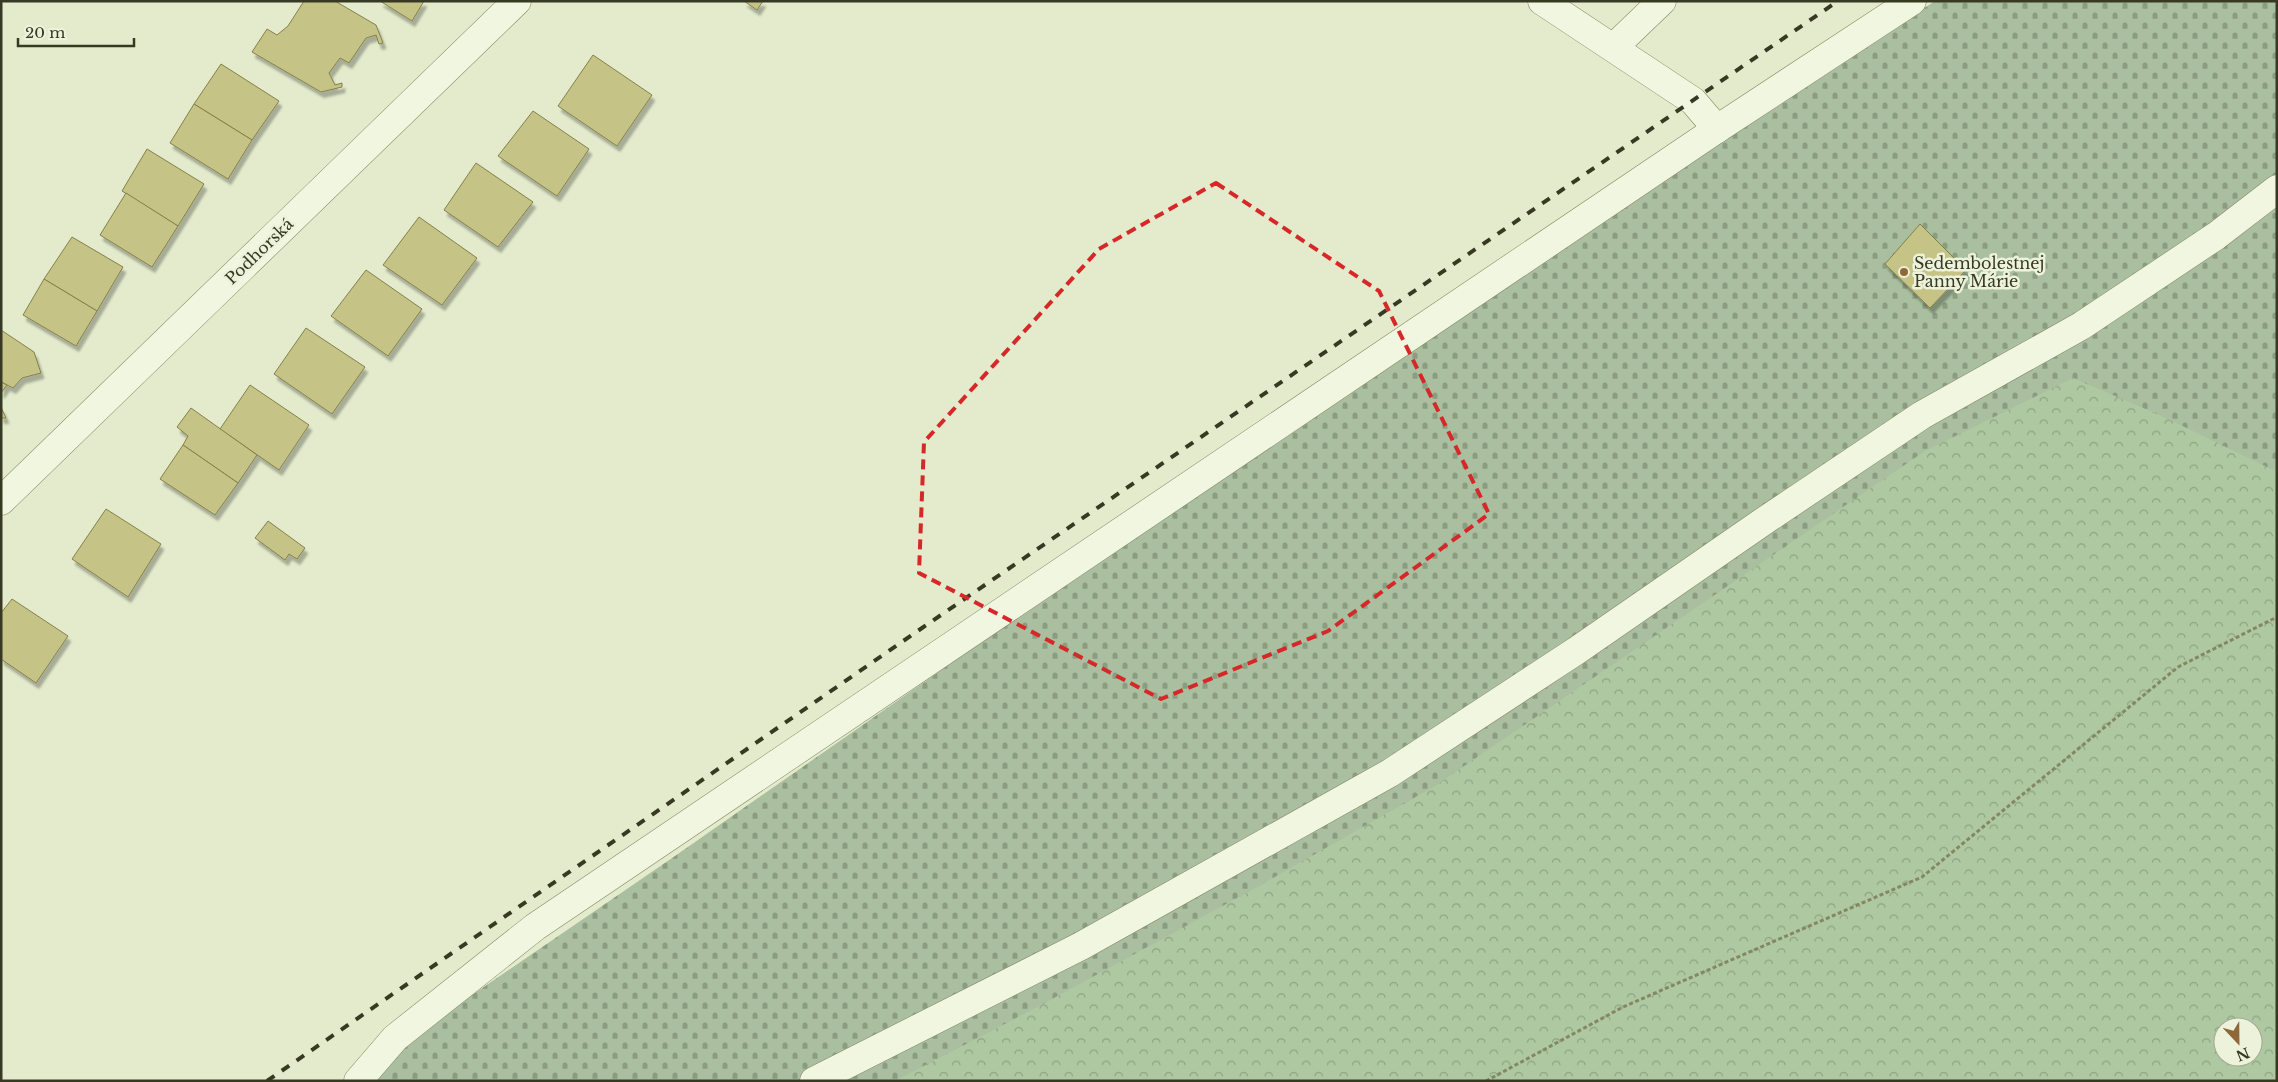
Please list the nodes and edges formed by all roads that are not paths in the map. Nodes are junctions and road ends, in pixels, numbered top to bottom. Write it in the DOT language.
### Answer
graph roads {
  1 [pos="517,1"];
  2 [pos="1542,1"];
  3 [pos="1662,1"];
  4 [pos="1912,1"];
  5 [pos="1614,47"];
  6 [pos="1717,129"];
  7 [pos="2277,189"];
  8 [pos="1,501"];
  9 [pos="358,1081"];
  10 [pos="814,1081"];
  1 -- 8 [label="street, Podhorská"];
  2 -- 5 [label="street"];
  3 -- 5 [label="street"];
  4 -- 6 [label="street"];
  5 -- 6 [label="street"];
  6 -- 9 [label="street"];
  7 -- 10 [label="street"];
}
